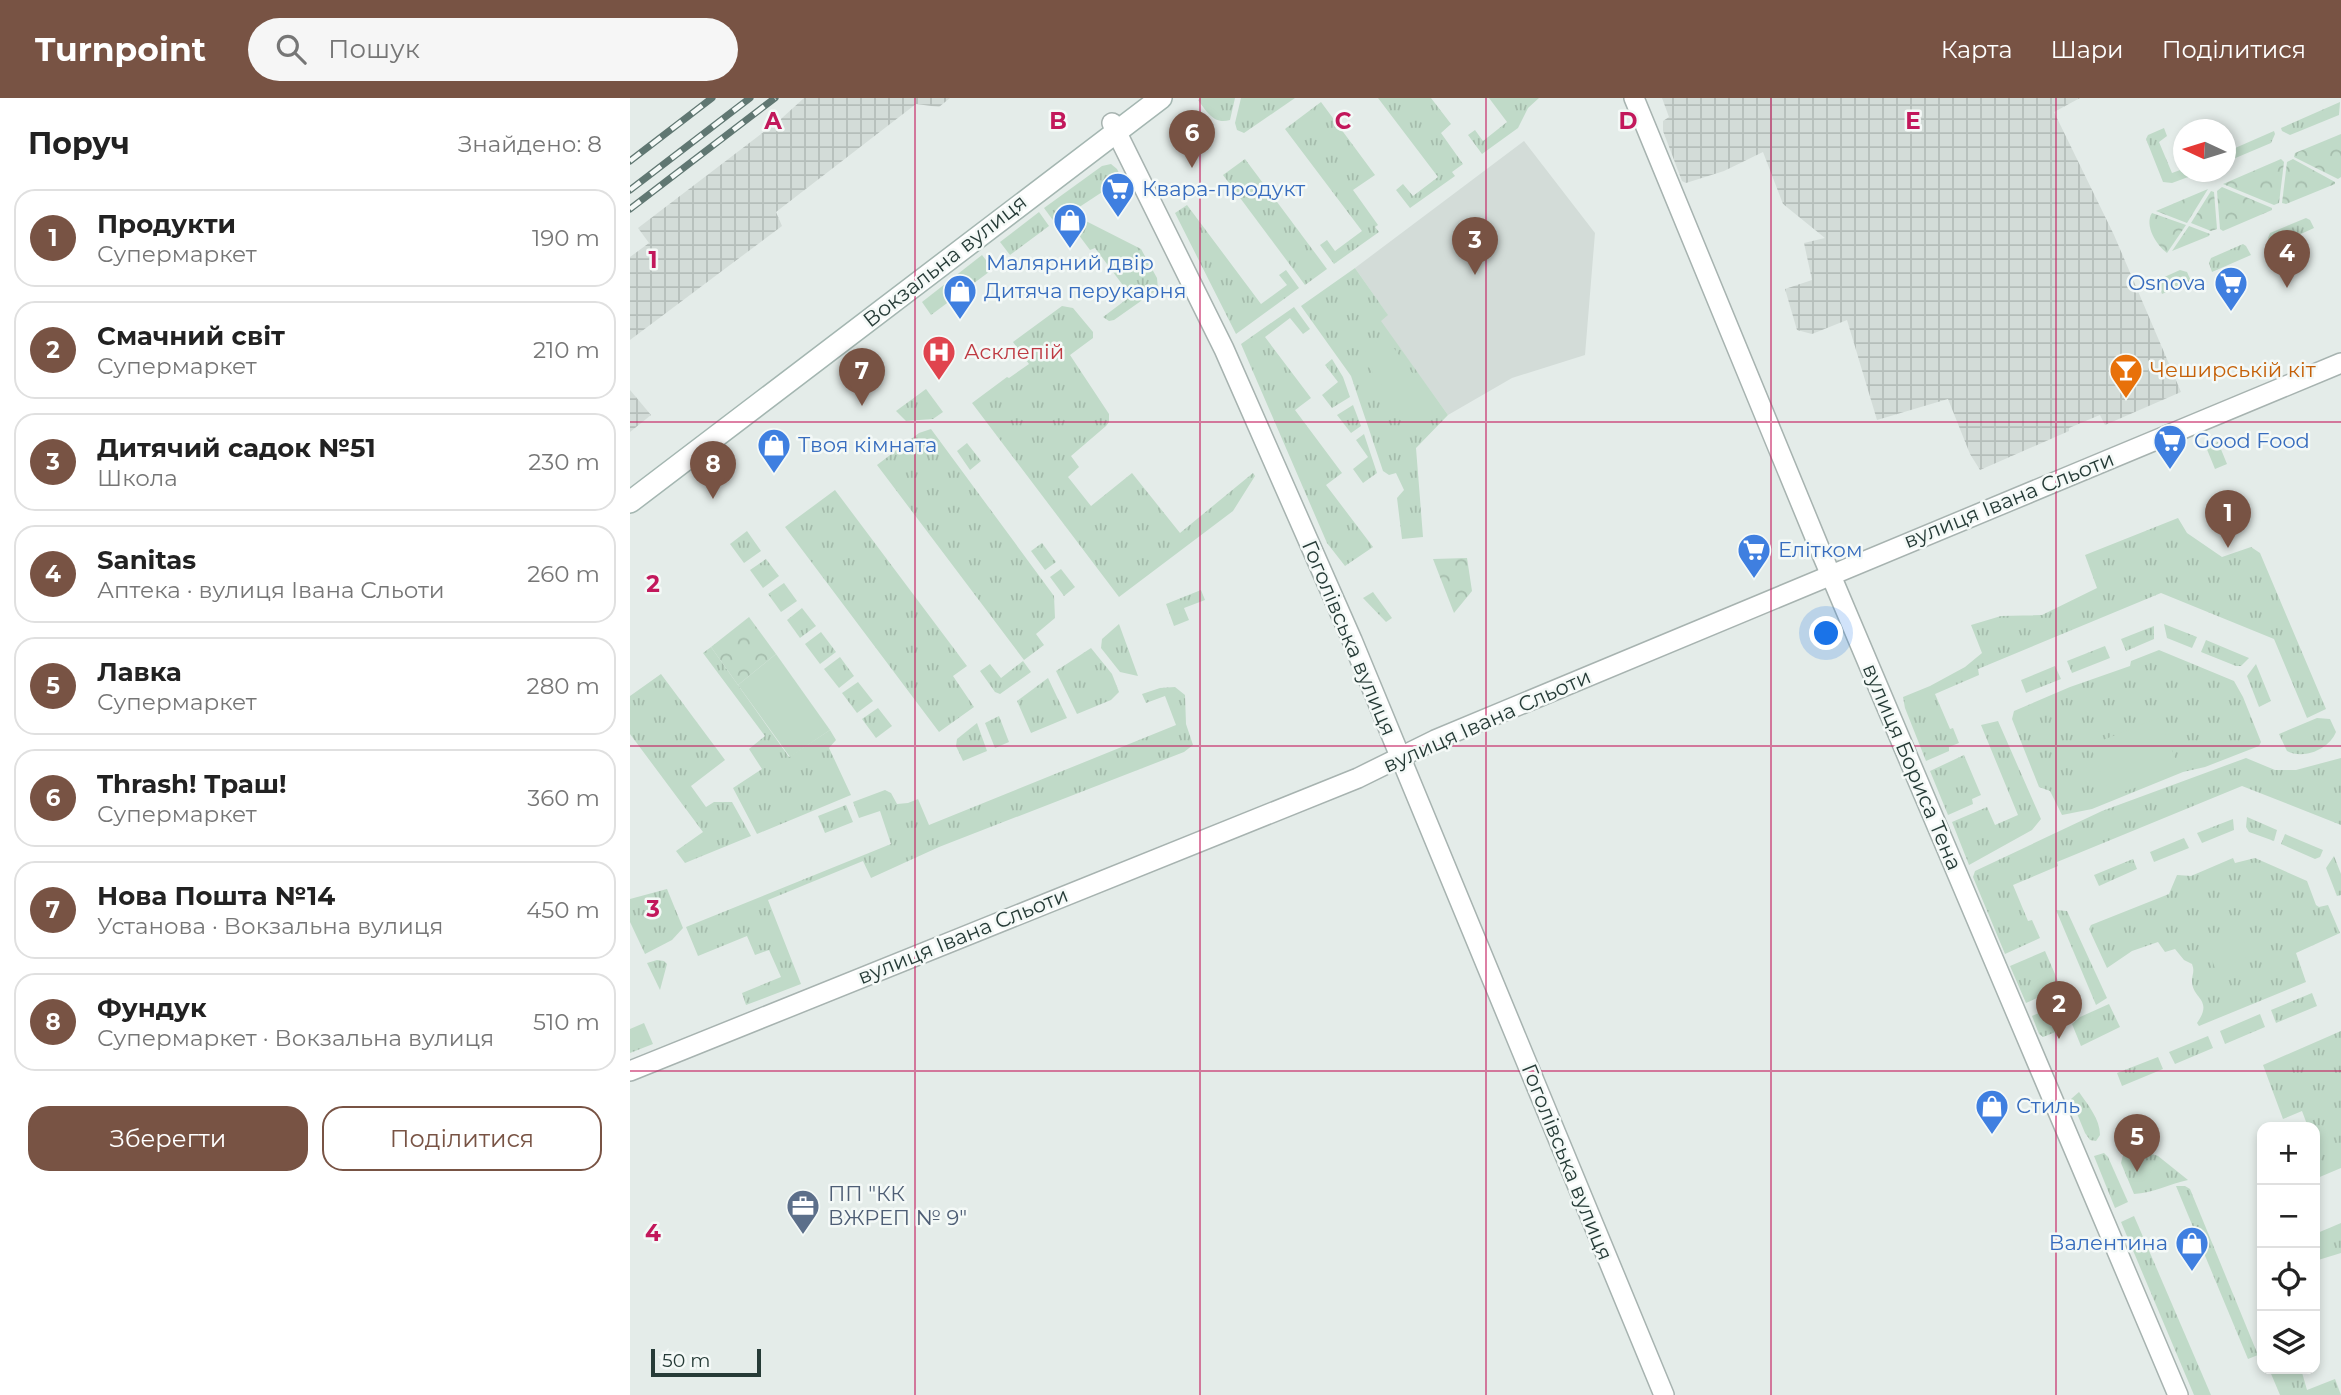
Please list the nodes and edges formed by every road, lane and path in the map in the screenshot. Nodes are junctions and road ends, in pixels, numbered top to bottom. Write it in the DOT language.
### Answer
graph roads {
  1 [pos="1146,98"];
  2 [pos="1161,98"];
  3 [pos="1634,98"];
  4 [pos="1114,128"];
  5 [pos="2341,363"];
  6 [pos="630,489"];
  7 [pos="630,502"];
  8 [pos="1831,574"];
  9 [pos="1400,759"];
  10 [pos="630,1071"];
  11 [pos="1664,1395"];
  12 [pos="2178,1395"];
  1 -- 4 [label="main road, Вокзальна вулиця"];
  2 -- 4 [label="main road, Вокзальна вулиця"];
  3 -- 8 [label="street, вулиця Бориса Тена"];
  4 -- 6 [label="main road, Вокзальна вулиця"];
  4 -- 7 [label="main road, Вокзальна вулиця"];
  4 -- 9 [label="street, Гоголівська вулиця"];
  5 -- 8 [label="street, вулиця Івана Сльоти"];
  8 -- 9 [label="street, вулиця Івана Сльоти"];
  8 -- 12 [label="street, вулиця Бориса Тена"];
  9 -- 10 [label="street, вулиця Івана Сльоти"];
  9 -- 11 [label="street, Гоголівська вулиця"];
}
